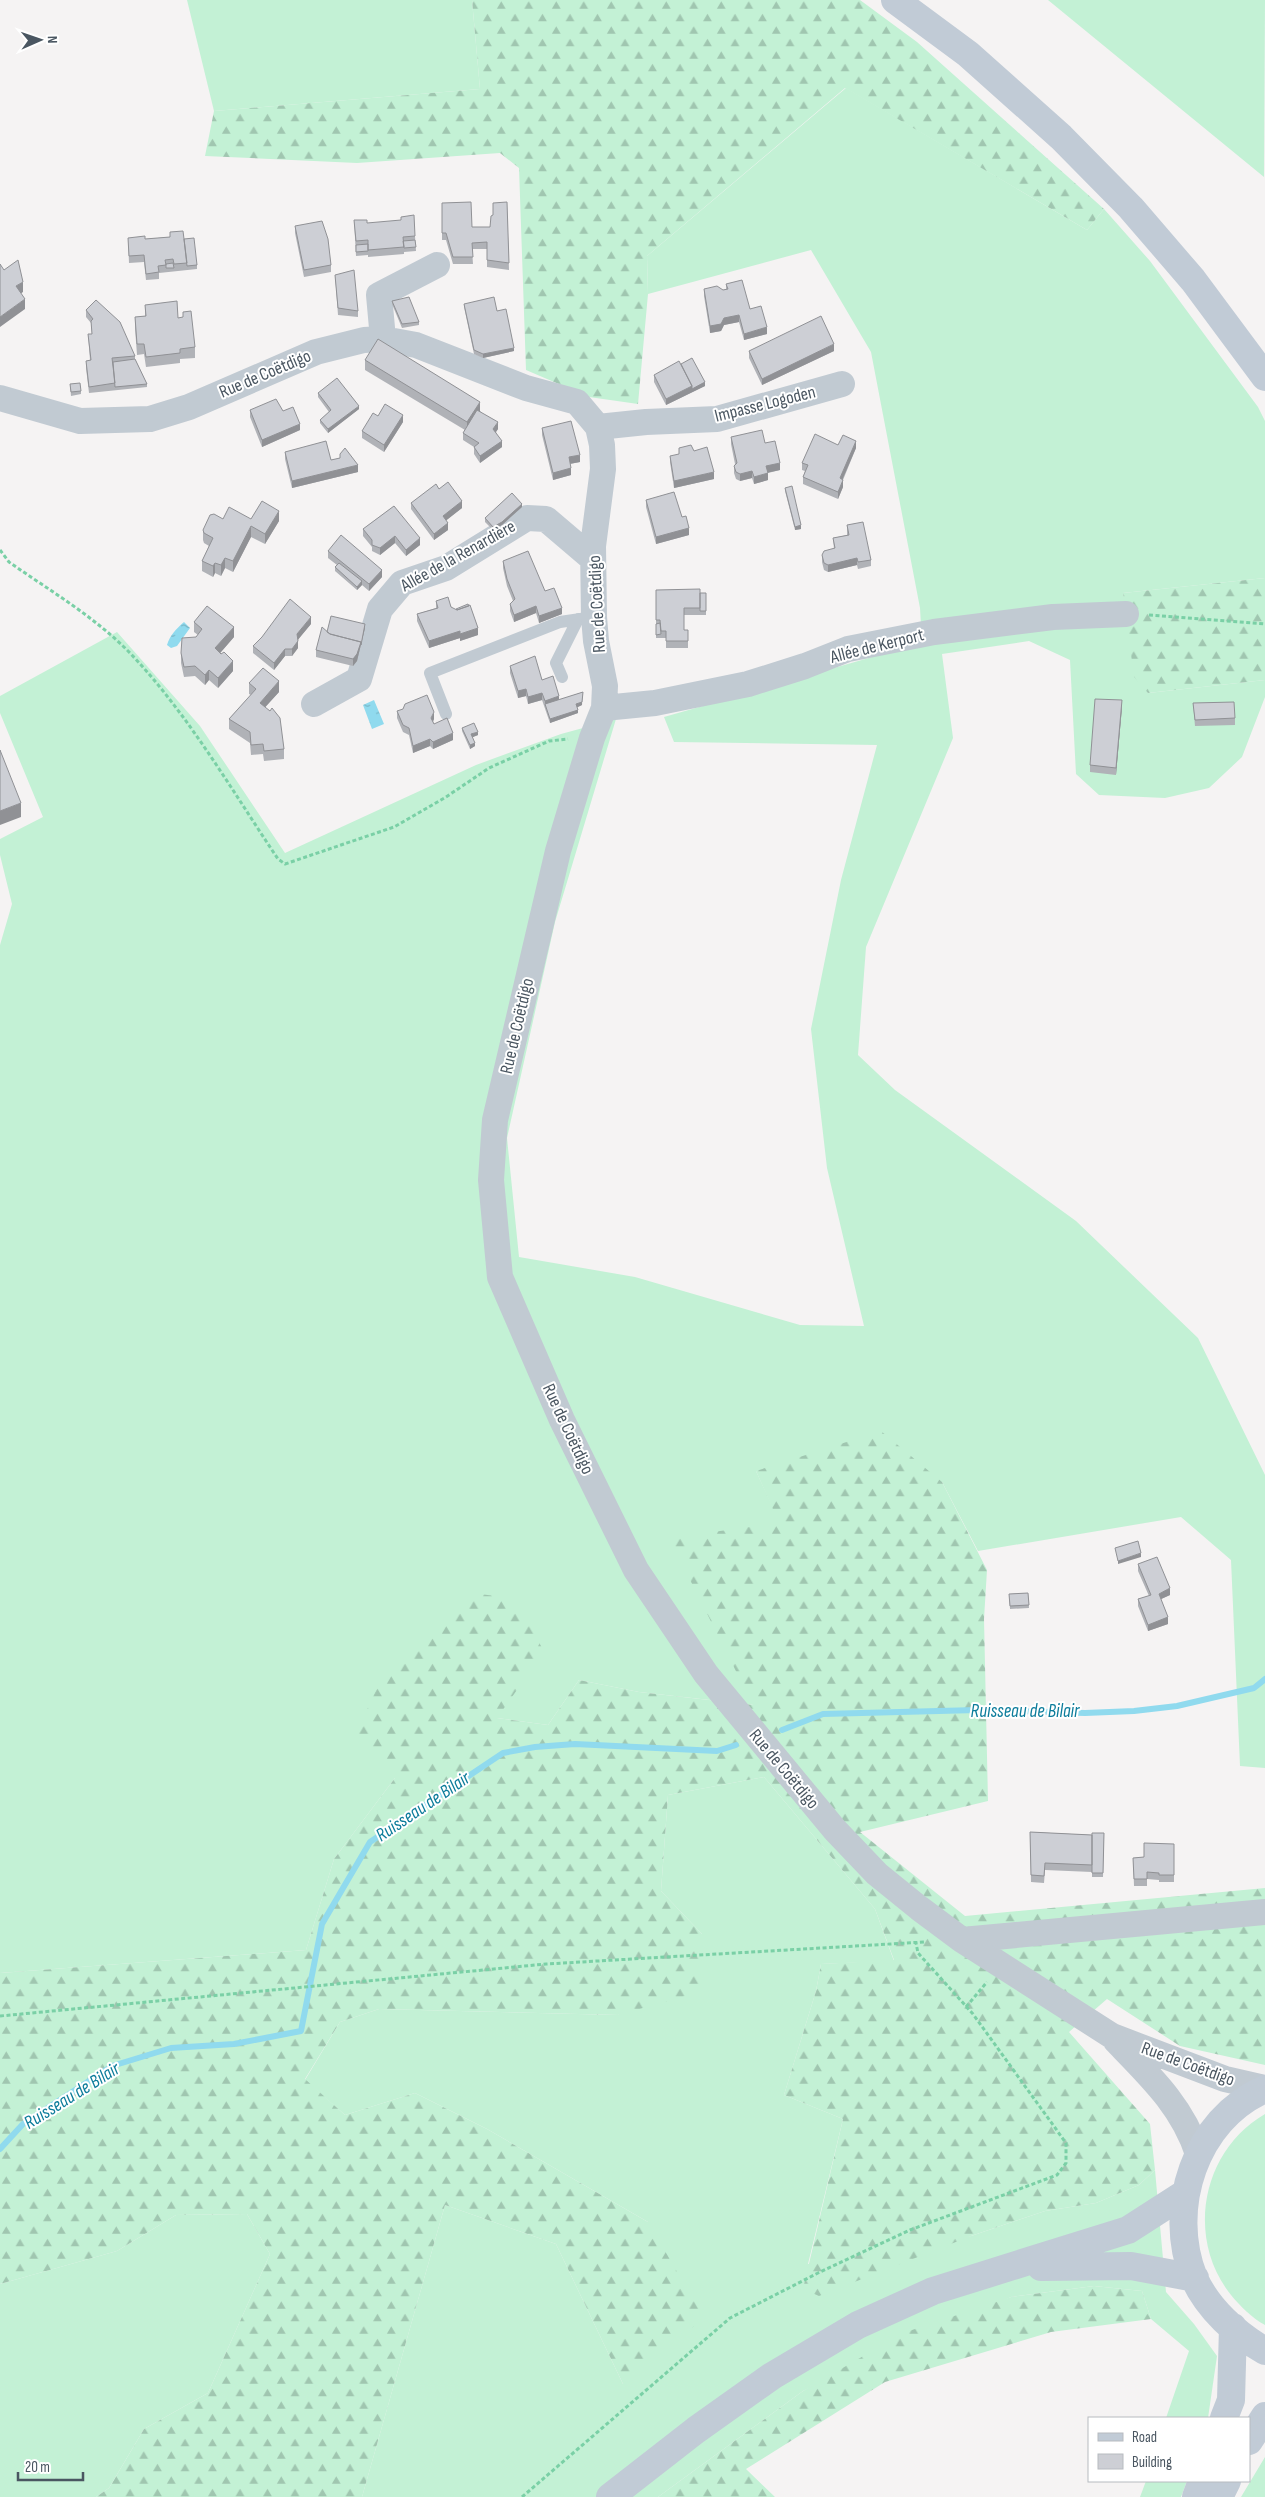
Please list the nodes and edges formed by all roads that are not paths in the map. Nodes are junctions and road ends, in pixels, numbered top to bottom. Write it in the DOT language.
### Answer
graph roads {
  1 [pos="895,0"];
  2 [pos="437,265"];
  3 [pos="383,339"];
  4 [pos="1265,377"];
  5 [pos="842,384"];
  6 [pos="0,398"];
  7 [pos="598,428"];
  8 [pos="593,559"];
  9 [pos="1126,614"];
  10 [pos="586,618"];
  11 [pos="562,677"];
  12 [pos="314,704"];
  13 [pos="604,708"];
  14 [pos="446,714"];
  15 [pos="1265,1912"];
  16 [pos="962,1940"];
  17 [pos="1112,2036"];
  18 [pos="1265,2088"];
  19 [pos="1198,2154"];
  20 [pos="1184,2194"];
  21 [pos="1012,2268"];
  22 [pos="1195,2278"];
  23 [pos="1233,2327"];
  24 [pos="1265,2351"];
  25 [pos="1265,2416"];
  26 [pos="1224,2417"];
  27 [pos="1250,2439"];
  28 [pos="1202,2482"];
  29 [pos="1227,2482"];
  30 [pos="610,2497"];
  31 [pos="1196,2497"];
  32 [pos="1219,2497"];
  1 -- 4 [label="main road"];
  2 -- 3 [label="street"];
  3 -- 6 [label="street, Rue de Coëtdigo"];
  3 -- 7 [label="street, Rue de Coëtdigo"];
  5 -- 7 [label="street, Impasse Logoden"];
  7 -- 8 [label="street, Rue de Coëtdigo"];
  8 -- 10 [label="street, Rue de Coëtdigo"];
  8 -- 12 [label="street, Allée de la Renardière"];
  9 -- 13 [label="street, Allée de Kerport"];
  10 -- 11 [label="lane"];
  10 -- 13 [label="street, Rue de Coëtdigo"];
  10 -- 14 [label="lane"];
  13 -- 16 [label="street, Rue de Coëtdigo"];
  15 -- 16 [label="street"];
  16 -- 17 [label="street, Rue de Coëtdigo"];
  17 -- 18 [label="street, Rue de Coëtdigo"];
  17 -- 19 [label="street, Rue de Coëtdigo"];
  18 -- 19 [label="main road"];
  19 -- 20 [label="main road"];
  20 -- 21 [label="main road"];
  20 -- 22 [label="main road"];
  21 -- 22 [label="main road"];
  21 -- 30 [label="main road"];
  22 -- 23 [label="main road"];
  23 -- 24 [label="main road"];
  23 -- 26 [label="main road"];
  25 -- 27 [label="main road"];
  28 -- 31 [label="main road"];
  29 -- 32 [label="main road"];
}
